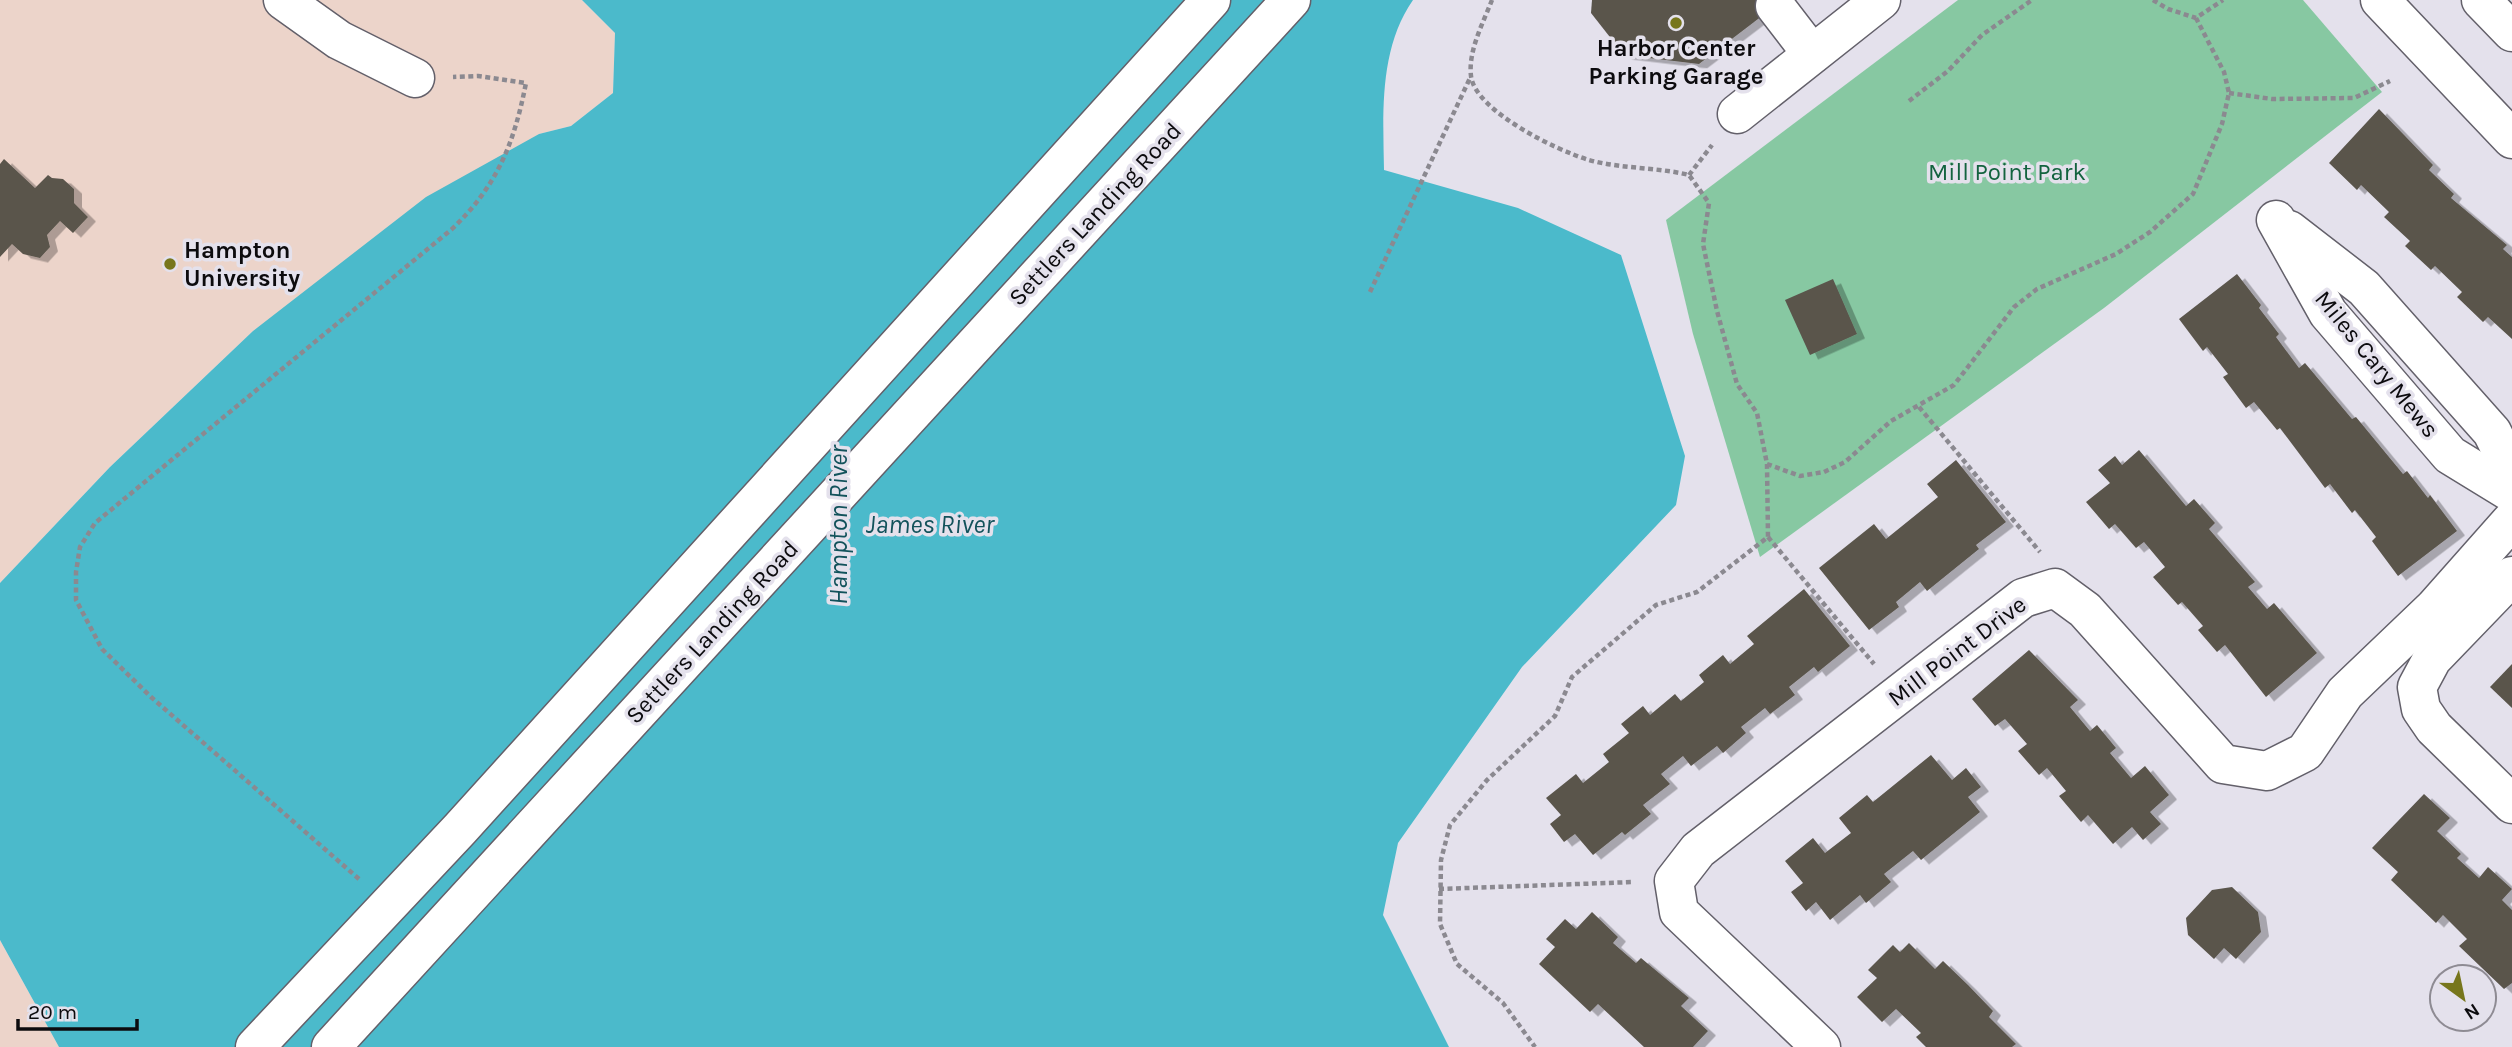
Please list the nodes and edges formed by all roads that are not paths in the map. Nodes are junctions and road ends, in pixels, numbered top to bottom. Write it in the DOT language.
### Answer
graph roads {
  1 [pos="283,0"];
  2 [pos="1211,0"];
  3 [pos="1291,0"];
  4 [pos="1881,0"];
  5 [pos="2380,0"];
  6 [pos="2482,0"];
  7 [pos="1775,6"];
  8 [pos="2512,32"];
  9 [pos="1812,54"];
  10 [pos="415,78"];
  11 [pos="1737,114"];
  12 [pos="2512,139"];
  13 [pos="2512,472"];
  14 [pos="2512,493"];
  15 [pos="2512,520"];
  16 [pos="2512,576"];
  17 [pos="2512,804"];
  18 [pos="255,1047"];
  19 [pos="331,1047"];
  20 [pos="1821,1047"];
  1 -- 10 [label="main road"];
  2 -- 18 [label="main road"];
  3 -- 19 [label="main road, Settlers Landing Road"];
  4 -- 9 [label="main road"];
  5 -- 12 [label="main road"];
  6 -- 8 [label="main road"];
  7 -- 9 [label="main road"];
  9 -- 11 [label="main road"];
  13 -- 14 [label="main road, Miles Cary Mews"];
  15 -- 20 [label="main road, Mill Point Drive"];
  16 -- 17 [label="main road"];
}
